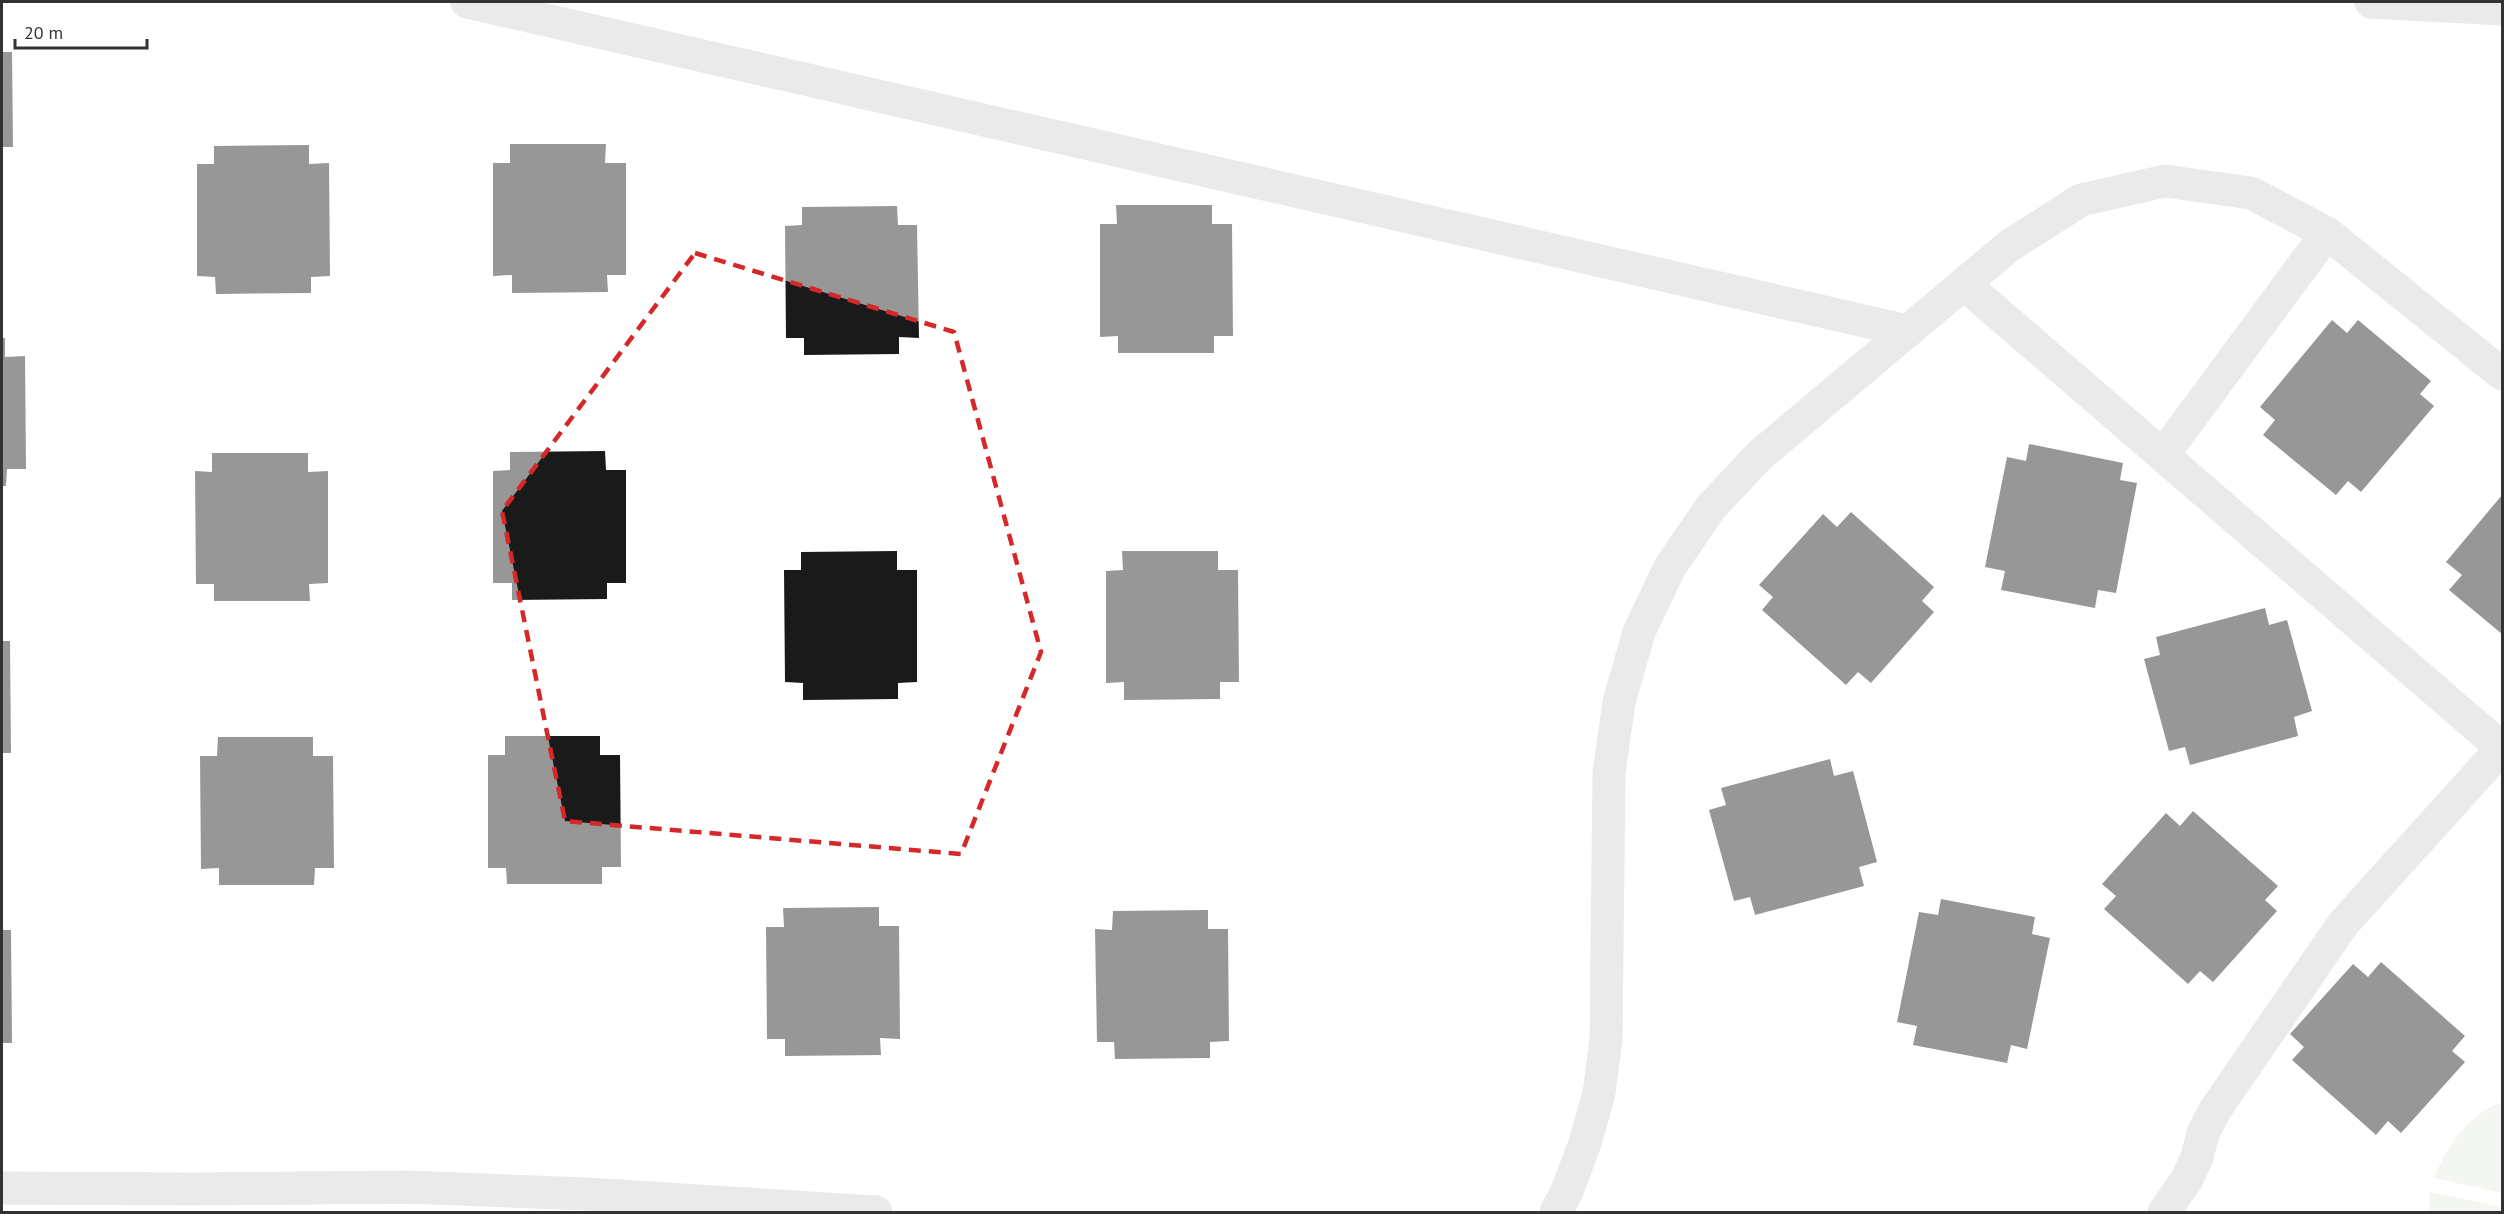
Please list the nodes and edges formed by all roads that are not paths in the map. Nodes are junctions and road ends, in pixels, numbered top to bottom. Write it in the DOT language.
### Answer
graph roads {
  1 [pos="467,2"];
  2 [pos="2371,2"];
  3 [pos="2502,9"];
  4 [pos="2326,233"];
  5 [pos="1964,284"];
  6 [pos="1908,331"];
  7 [pos="2502,374"];
  8 [pos="2163,455"];
  9 [pos="2502,748"];
  10 [pos="2,1188"];
  11 [pos="876,1212"];
  12 [pos="1556,1212"];
  13 [pos="2164,1212"];
  1 -- 6 [label="street"];
  2 -- 3 [label="street"];
  4 -- 5 [label="street"];
  4 -- 7 [label="street"];
  4 -- 8 [label="street"];
  5 -- 6 [label="street"];
  5 -- 8 [label="street"];
  6 -- 12 [label="street"];
  8 -- 9 [label="street"];
  9 -- 13 [label="street"];
  10 -- 11 [label="street"];
}
